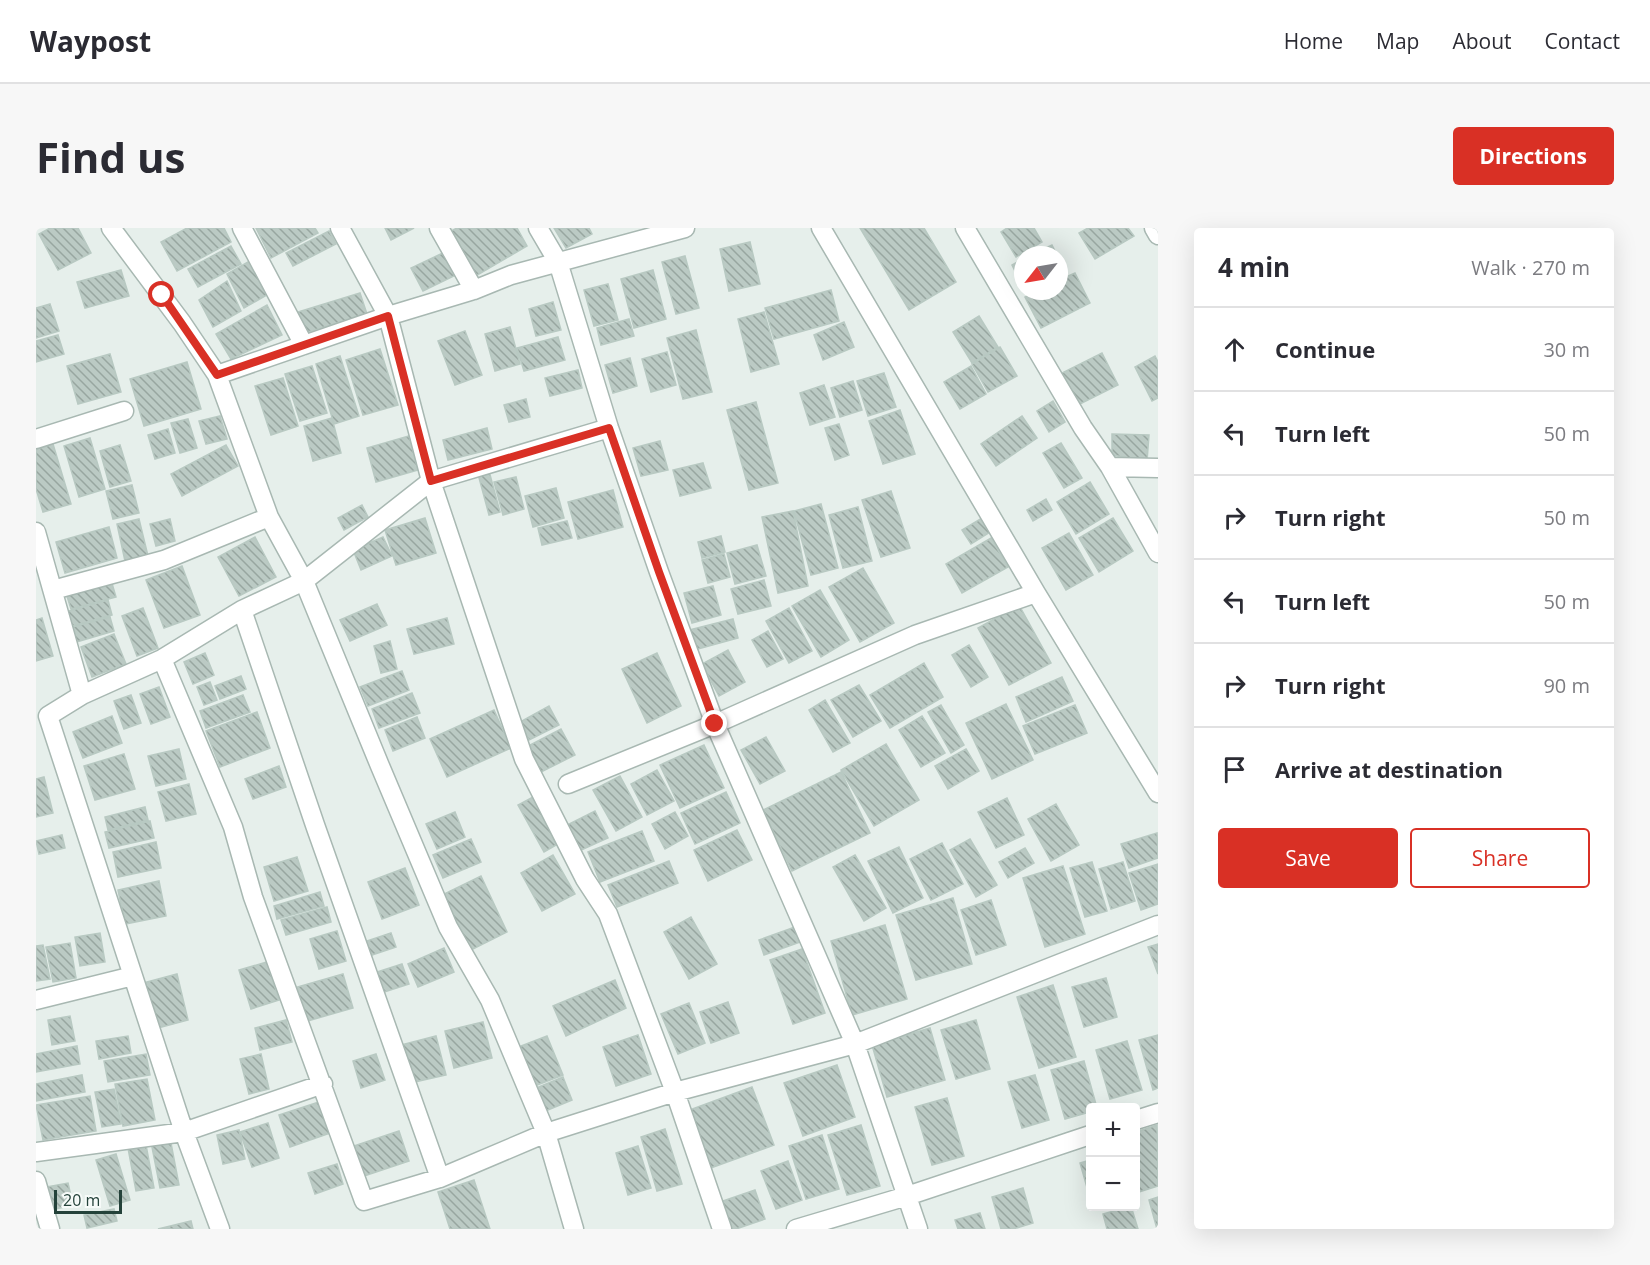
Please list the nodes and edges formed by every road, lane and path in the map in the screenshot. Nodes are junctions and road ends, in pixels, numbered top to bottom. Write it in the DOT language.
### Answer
graph roads {
  1 [pos="111,228"];
  2 [pos="243,228"];
  3 [pos="340,228"];
  4 [pos="439,228"];
  5 [pos="538,228"];
  6 [pos="820,228"];
  7 [pos="965,228"];
  8 [pos="1154,228"];
  9 [pos="678,229"];
  10 [pos="1158,236"];
  11 [pos="558,262"];
  12 [pos="474,290"];
  13 [pos="388,316"];
  14 [pos="304,345"];
  15 [pos="217,375"];
  16 [pos="124,411"];
  17 [pos="609,428"];
  18 [pos="36,439"];
  19 [pos="1110,467"];
  20 [pos="1158,468"];
  21 [pos="431,481"];
  22 [pos="270,517"];
  23 [pos="36,532"];
  24 [pos="1158,553"];
  25 [pos="304,581"];
  26 [pos="53,590"];
  27 [pos="1036,593"];
  28 [pos="242,610"];
  29 [pos="162,659"];
  30 [pos="82,695"];
  31 [pos="42,717"];
  32 [pos="715,724"];
  33 [pos="568,784"];
  34 [pos="1157,790"];
  35 [pos="1158,924"];
  36 [pos="133,976"];
  37 [pos="36,999"];
  38 [pos="855,1044"];
  39 [pos="323,1084"];
  40 [pos="675,1092"];
  41 [pos="1158,1113"];
  42 [pos="1140,1119"];
  43 [pos="184,1132"];
  44 [pos="546,1134"];
  45 [pos="1086,1136"];
  46 [pos="36,1152"];
  47 [pos="440,1178"];
  48 [pos="36,1181"];
  49 [pos="907,1196"];
  50 [pos="50,1229"];
  51 [pos="220,1229"];
  52 [pos="574,1229"];
  53 [pos="722,1229"];
  54 [pos="796,1229"];
  55 [pos="918,1229"];
  1 -- 15 [label="street"];
  2 -- 14 [label="street"];
  3 -- 13 [label="street"];
  4 -- 12 [label="street"];
  5 -- 11 [label="street"];
  6 -- 27 [label="street"];
  7 -- 19 [label="street"];
  8 -- 10 [label="street"];
  9 -- 11 [label="street"];
  11 -- 12 [label="street"];
  11 -- 17 [label="street"];
  12 -- 13 [label="street"];
  13 -- 14 [label="street"];
  13 -- 21 [label="street"];
  14 -- 15 [label="street"];
  15 -- 22 [label="street"];
  16 -- 18 [label="street"];
  17 -- 21 [label="street"];
  17 -- 32 [label="street"];
  19 -- 20 [label="street"];
  19 -- 24 [label="street"];
  21 -- 25 [label="street"];
  21 -- 40 [label="street"];
  22 -- 25 [label="street"];
  22 -- 26 [label="street"];
  23 -- 26 [label="street"];
  25 -- 28 [label="street"];
  25 -- 44 [label="street"];
  26 -- 30 [label="street"];
  27 -- 32 [label="street"];
  27 -- 34 [label="street"];
  28 -- 29 [label="street"];
  28 -- 47 [label="street"];
  29 -- 30 [label="street"];
  29 -- 39 [label="street"];
  30 -- 31 [label="street"];
  31 -- 36 [label="street"];
  32 -- 33 [label="street"];
  32 -- 38 [label="street"];
  35 -- 38 [label="street"];
  36 -- 37 [label="street"];
  36 -- 43 [label="street"];
  38 -- 40 [label="street"];
  38 -- 49 [label="street"];
  39 -- 43 [label="street"];
  39 -- 47 [label="street"];
  40 -- 44 [label="street"];
  40 -- 53 [label="street"];
  41 -- 42 [label="street"];
  43 -- 46 [label="street"];
  43 -- 51 [label="street"];
  44 -- 47 [label="street"];
  44 -- 52 [label="street"];
  45 -- 49 [label="street"];
  48 -- 50 [label="street"];
  49 -- 54 [label="street"];
  49 -- 55 [label="street"];
}
